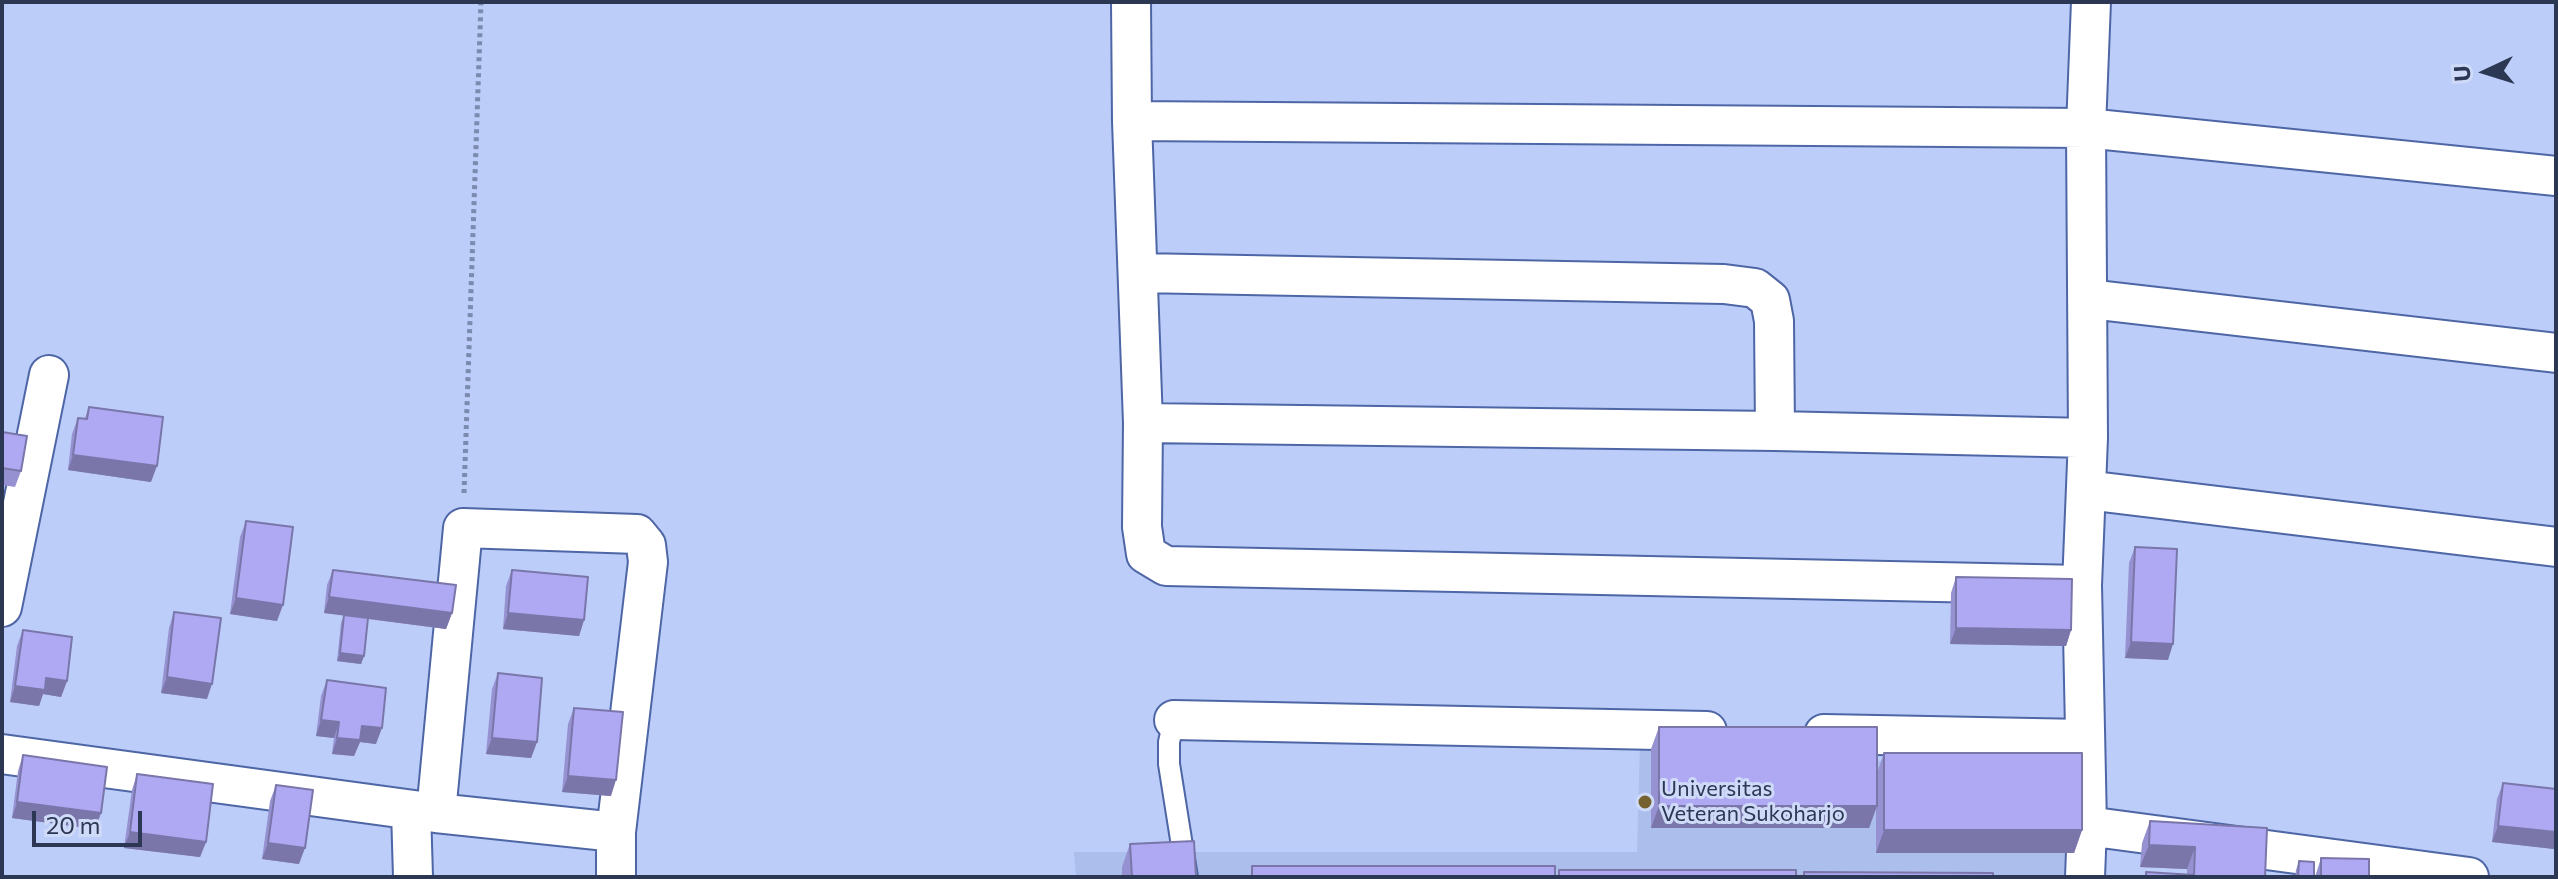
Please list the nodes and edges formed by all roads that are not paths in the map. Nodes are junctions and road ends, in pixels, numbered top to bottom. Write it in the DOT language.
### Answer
graph roads {
  1 [pos="1131,2"];
  2 [pos="2091,2"];
  3 [pos="1132,121"];
  4 [pos="2086,128"];
  5 [pos="2556,176"];
  6 [pos="1139,273"];
  7 [pos="2089,299"];
  8 [pos="2556,353"];
  9 [pos="49,375"];
  10 [pos="1143,423"];
  11 [pos="1775,431"];
  12 [pos="2088,438"];
  13 [pos="2086,490"];
  14 [pos="2556,547"];
  15 [pos="2082,585"];
  16 [pos="2,607"];
  17 [pos="1174,720"];
  18 [pos="1749,732"];
  19 [pos="1796,733"];
  20 [pos="2084,739"];
  21 [pos="2,754"];
  22 [pos="424,812"];
  23 [pos="2087,826"];
  24 [pos="616,832"];
  25 [pos="413,877"];
  26 [pos="616,877"];
  27 [pos="1187,877"];
  28 [pos="2085,877"];
  29 [pos="2469,877"];
  1 -- 3 [label="street"];
  2 -- 4 [label="street"];
  3 -- 4 [label="street"];
  3 -- 6 [label="street"];
  4 -- 5 [label="street"];
  4 -- 7 [label="street"];
  6 -- 10 [label="street"];
  6 -- 11 [label="street"];
  7 -- 8 [label="street"];
  7 -- 12 [label="street"];
  9 -- 16 [label="street"];
  10 -- 11 [label="street"];
  10 -- 15 [label="street"];
  11 -- 12 [label="street"];
  12 -- 13 [label="street"];
  13 -- 14 [label="street"];
  13 -- 15 [label="street"];
  15 -- 20 [label="street"];
  17 -- 18 [label="street"];
  17 -- 27 [label="lane"];
  19 -- 20 [label="street"];
  20 -- 23 [label="street"];
  21 -- 22 [label="street"];
  22 -- 24 [label="street"];
  22 -- 24 [label="street"];
  22 -- 25 [label="street"];
  23 -- 28 [label="street"];
  23 -- 29 [label="street"];
  24 -- 26 [label="street"];
}
